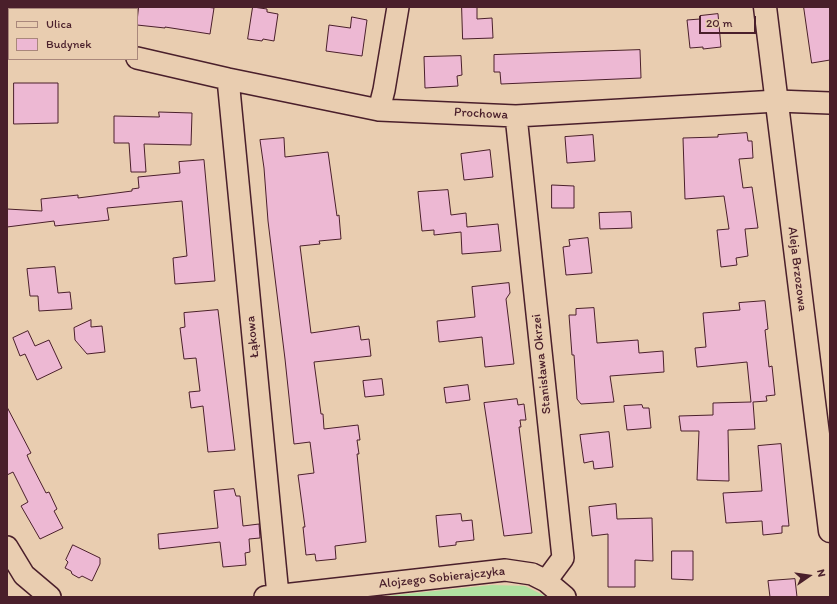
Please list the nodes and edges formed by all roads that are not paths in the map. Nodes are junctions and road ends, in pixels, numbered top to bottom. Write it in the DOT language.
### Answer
graph roads {
  1 [pos="398,7"];
  2 [pos="765,7"];
  3 [pos="138,58"];
  4 [pos="228,79"];
  5 [pos="777,101"];
  6 [pos="830,103"];
  7 [pos="379,110"];
  8 [pos="516,116"];
  9 [pos="830,531"];
  10 [pos="7,547"];
  11 [pos="546,581"];
  12 [pos="271,596"];
  13 [pos="50,597"];
  14 [pos="565,597"];
  1 -- 7 [label="street"];
  2 -- 5 [label="street, Aleja Brzozowa"];
  3 -- 4 [label="street, Prochowa"];
  4 -- 7 [label="street, Prochowa"];
  4 -- 12 [label="street, Łąkowa"];
  5 -- 6 [label="street, Prochowa"];
  5 -- 8 [label="street, Prochowa"];
  5 -- 9 [label="street, Aleja Brzozowa"];
  7 -- 8 [label="street, Prochowa"];
  8 -- 11 [label="street, Stanisława Okrzei"];
  10 -- 13 [label="street"];
  11 -- 12 [label="street, Alojzego Sobierajczyka"];
  11 -- 14 [label="street"];
}
